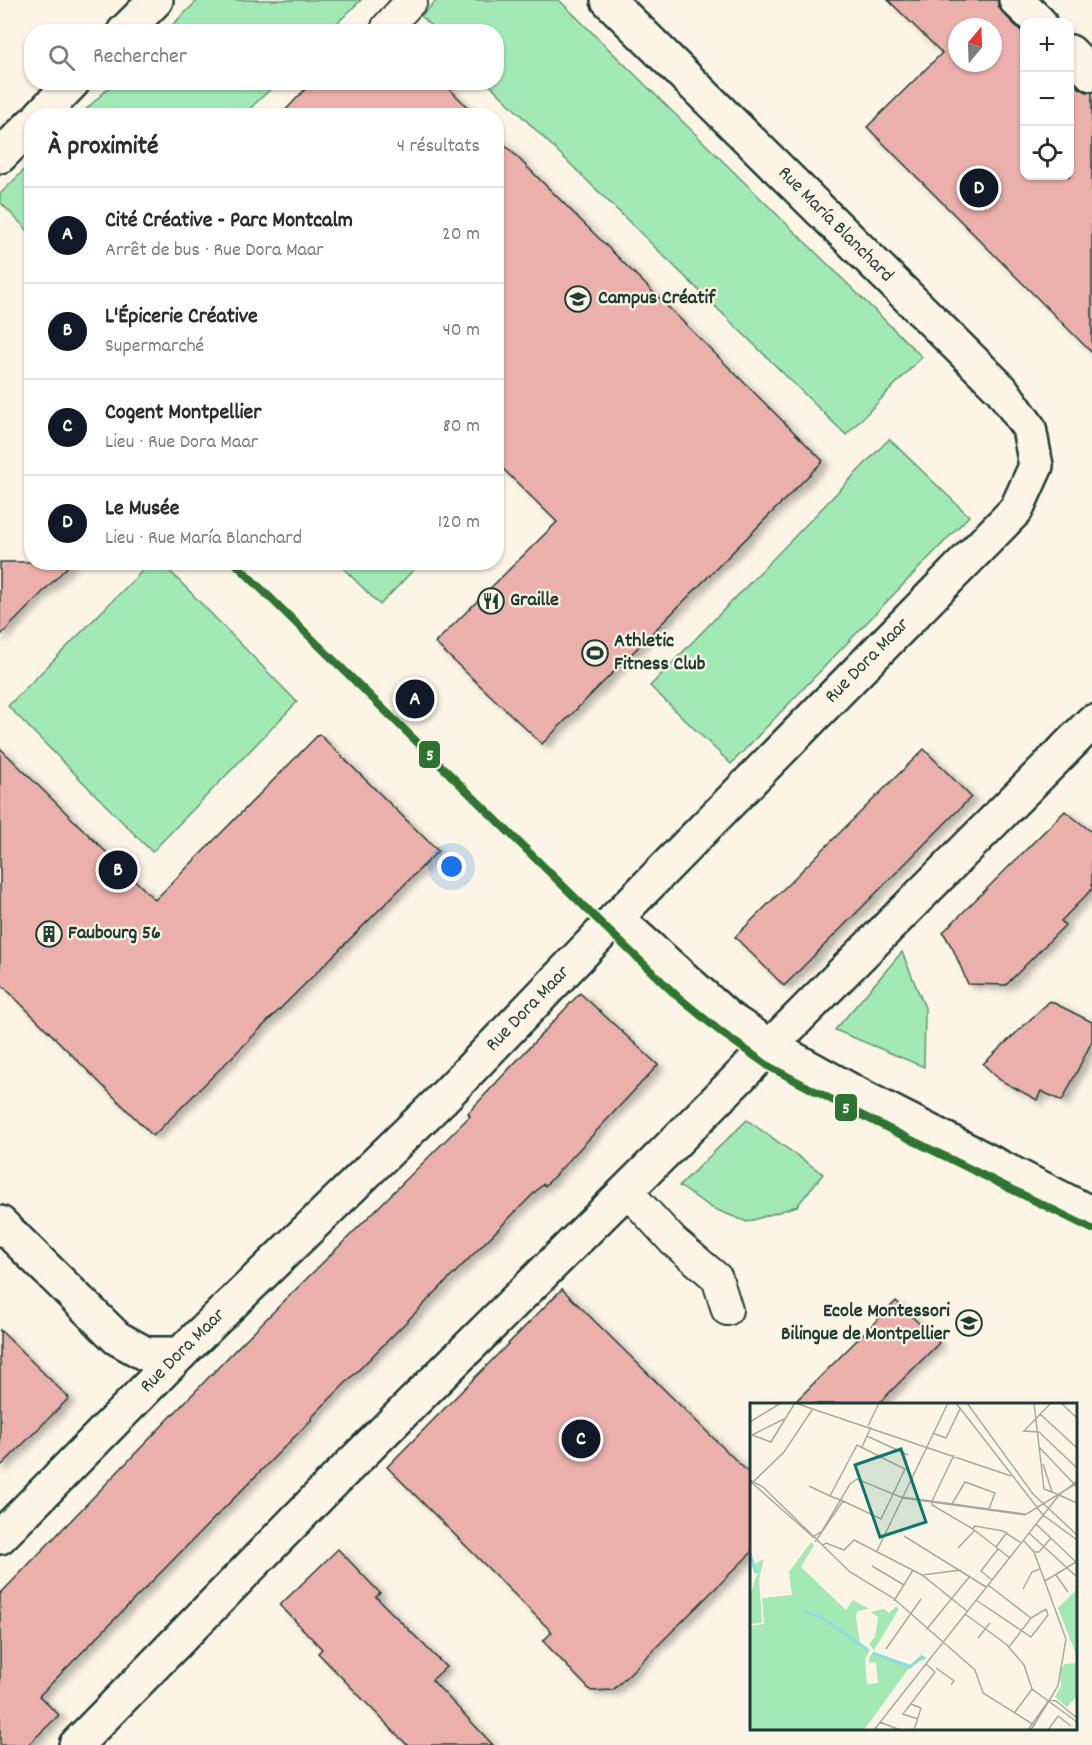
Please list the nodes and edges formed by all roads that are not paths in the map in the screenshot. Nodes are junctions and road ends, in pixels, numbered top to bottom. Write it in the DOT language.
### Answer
graph roads {
  1 [pos="156,0"];
  2 [pos="412,0"];
  3 [pos="608,0"];
  4 [pos="1016,0"];
  5 [pos="1035,18"];
  6 [pos="132,24"];
  7 [pos="390,24"];
  8 [pos="1074,56"];
  9 [pos="1092,74"];
  10 [pos="65,90"];
  11 [pos="48,108"];
  12 [pos="24,132"];
  13 [pos="0,156"];
  14 [pos="1036,466"];
  15 [pos="1092,722"];
  16 [pos="616,918"];
  17 [pos="770,1046"];
  18 [pos="626,1190"];
  19 [pos="1092,1214"];
  20 [pos="0,1223"];
  21 [pos="727,1310"];
  22 [pos="180,1354"];
  23 [pos="0,1537"];
  24 [pos="76,1745"];
  1 -- 6 [label="street"];
  2 -- 7 [label="lane"];
  3 -- 14 [label="street, Rue María Blanchard"];
  4 -- 5 [label="street"];
  8 -- 9 [label="street"];
  10 -- 11 [label="street"];
  12 -- 13 [label="street"];
  14 -- 16 [label="street, Rue Dora Maar"];
  15 -- 17 [label="street"];
  16 -- 17 [label="street"];
  16 -- 22 [label="street, Rue Dora Maar"];
  17 -- 18 [label="street"];
  17 -- 19 [label="street"];
  18 -- 21 [label="lane"];
  18 -- 24 [label="street"];
  20 -- 22 [label="street"];
  22 -- 23 [label="street, Rue Dora Maar"];
}
